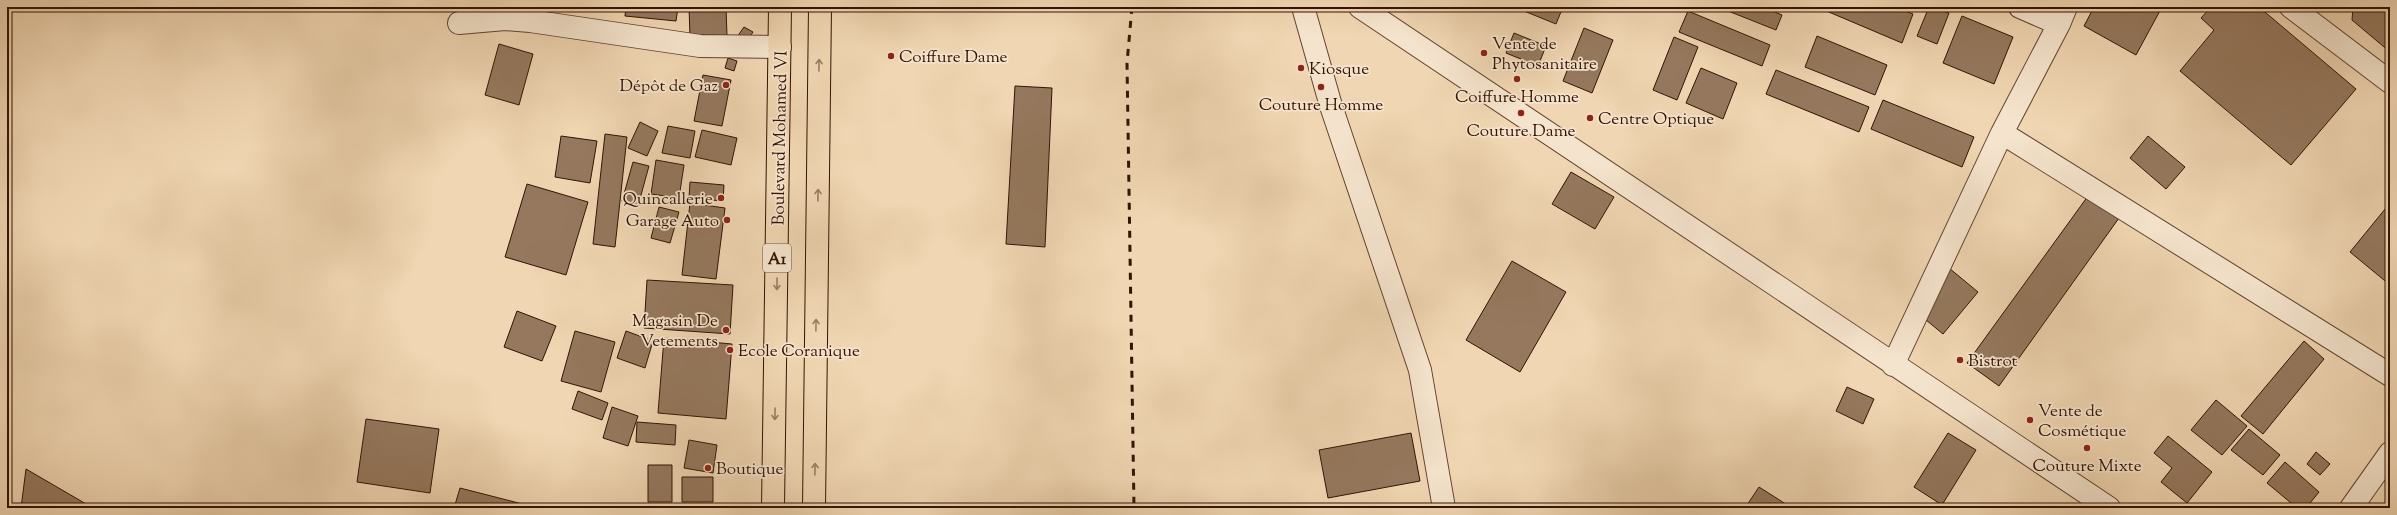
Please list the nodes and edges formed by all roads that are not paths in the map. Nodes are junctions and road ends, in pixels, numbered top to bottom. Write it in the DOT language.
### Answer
graph roads {
  1 [pos="780,7"];
  2 [pos="820,7"];
  3 [pos="1303,7"];
  4 [pos="2020,7"];
  5 [pos="2291,7"];
  6 [pos="1365,9"];
  7 [pos="2062,16"];
  8 [pos="459,23"];
  9 [pos="780,48"];
  10 [pos="2390,82"];
  11 [pos="2002,133"];
  12 [pos="1893,365"];
  13 [pos="2390,375"];
  14 [pos="2390,454"];
  15 [pos="773,508"];
  16 [pos="814,508"];
  17 [pos="1444,508"];
  18 [pos="2109,508"];
  19 [pos="2351,508"];
  1 -- 9 [label="main road, Boulevard Mohamed VI / A1"];
  16 -- 2 [label="main road, one-way"];
  3 -- 17 [label="street"];
  4 -- 7 [label="street"];
  5 -- 10 [label="street"];
  6 -- 12 [label="street"];
  7 -- 11 [label="street"];
  8 -- 9 [label="street"];
  9 -- 15 [label="main road, Boulevard Mohamed VI / A1, one-way"];
  11 -- 12 [label="street"];
  11 -- 13 [label="street"];
  12 -- 18 [label="street"];
  14 -- 19 [label="street"];
}
